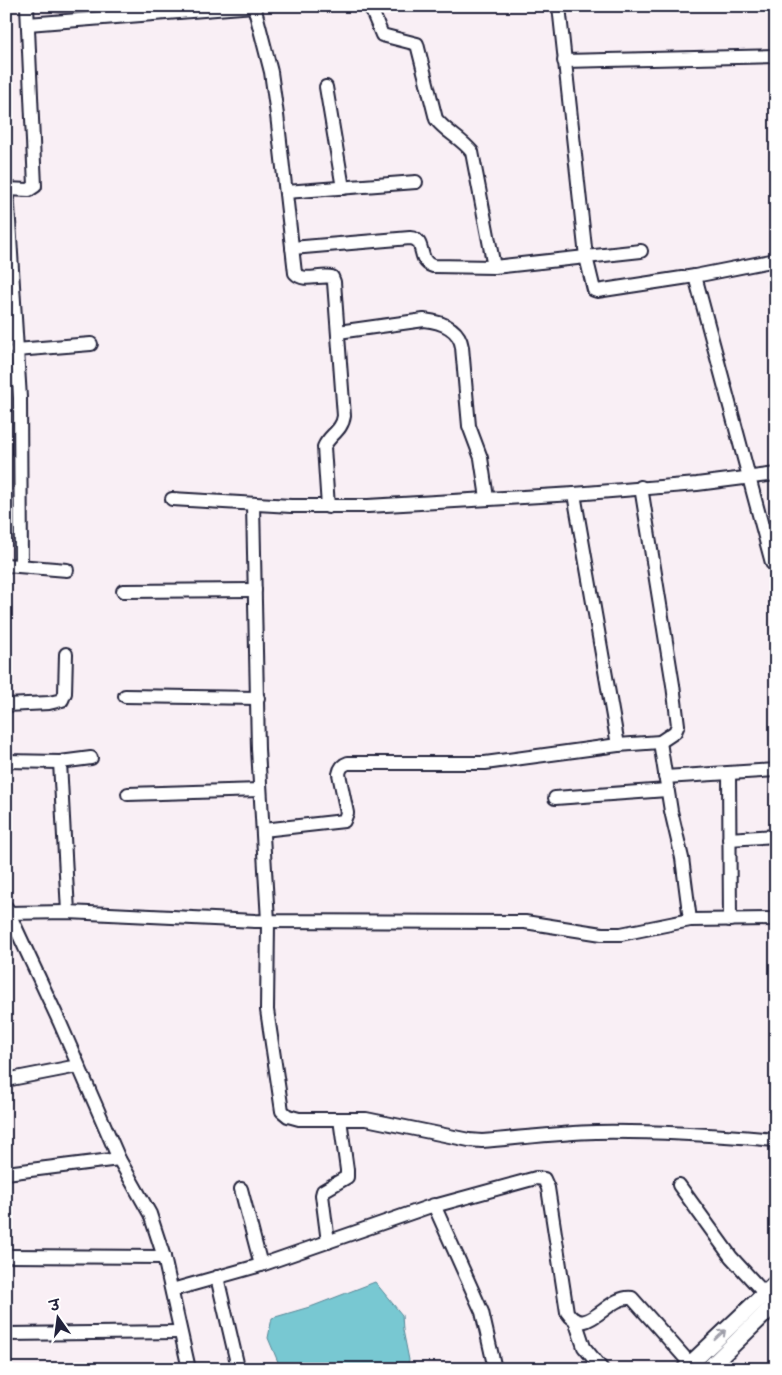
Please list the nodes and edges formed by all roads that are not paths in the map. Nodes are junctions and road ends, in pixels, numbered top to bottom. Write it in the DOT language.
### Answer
graph roads {
  1 [pos="27,6"];
  2 [pos="254,6"];
  3 [pos="370,6"];
  4 [pos="558,6"];
  5 [pos="28,24"];
  6 [pos="776,56"];
  7 [pos="564,61"];
  8 [pos="326,87"];
  9 [pos="416,182"];
  10 [pos="343,188"];
  11 [pos="7,189"];
  12 [pos="286,192"];
  13 [pos="292,248"];
  14 [pos="641,251"];
  15 [pos="586,257"];
  16 [pos="776,260"];
  17 [pos="494,267"];
  18 [pos="695,276"];
  19 [pos="338,332"];
  20 [pos="90,344"];
  21 [pos="16,350"];
  22 [pos="776,474"];
  23 [pos="749,477"];
  24 [pos="641,487"];
  25 [pos="574,494"];
  26 [pos="487,498"];
  27 [pos="172,499"];
  28 [pos="254,504"];
  29 [pos="328,507"];
  30 [pos="772,563"];
  31 [pos="6,564"];
  32 [pos="20,566"];
  33 [pos="67,570"];
  34 [pos="255,590"];
  35 [pos="123,591"];
  36 [pos="66,654"];
  37 [pos="125,696"];
  38 [pos="258,698"];
  39 [pos="6,705"];
  40 [pos="660,742"];
  41 [pos="618,744"];
  42 [pos="91,758"];
  43 [pos="6,761"];
  44 [pos="60,762"];
  45 [pos="776,770"];
  46 [pos="729,773"];
  47 [pos="666,783"];
  48 [pos="260,790"];
  49 [pos="128,794"];
  50 [pos="554,798"];
  51 [pos="263,830"];
  52 [pos="776,836"];
  53 [pos="729,839"];
  54 [pos="7,911"];
  55 [pos="68,912"];
  56 [pos="776,919"];
  57 [pos="690,920"];
  58 [pos="730,920"];
  59 [pos="268,922"];
  60 [pos="78,1066"];
  61 [pos="6,1080"];
  62 [pos="340,1119"];
  63 [pos="776,1140"];
  64 [pos="119,1159"];
  65 [pos="6,1173"];
  66 [pos="679,1185"];
  67 [pos="241,1189"];
  68 [pos="434,1206"];
  69 [pos="328,1242"];
  70 [pos="6,1256"];
  71 [pos="164,1257"];
  72 [pos="261,1265"];
  73 [pos="217,1277"];
  74 [pos="776,1283"];
  75 [pos="172,1290"];
  76 [pos="770,1298"];
  77 [pos="575,1320"];
  78 [pos="180,1332"];
  79 [pos="6,1334"];
  80 [pos="237,1363"];
  81 [pos="716,1366"];
  82 [pos="690,1367"];
  83 [pos="189,1369"];
  84 [pos="495,1369"];
  85 [pos="602,1369"];
  1 -- 5 [label="street"];
  2 -- 5 [label="street"];
  2 -- 12 [label="street"];
  3 -- 17 [label="street"];
  4 -- 7 [label="street"];
  5 -- 11 [label="street"];
  6 -- 7 [label="street"];
  7 -- 15 [label="street"];
  8 -- 10 [label="street"];
  9 -- 10 [label="street"];
  10 -- 12 [label="street"];
  11 -- 21 [label="street"];
  12 -- 13 [label="street"];
  13 -- 17 [label="street"];
  13 -- 19 [label="street"];
  14 -- 15 [label="street"];
  15 -- 17 [label="street"];
  15 -- 18 [label="street"];
  16 -- 18 [label="street"];
  18 -- 23 [label="street"];
  19 -- 26 [label="street"];
  19 -- 29 [label="street"];
  20 -- 21 [label="street"];
  21 -- 32 [label="street"];
  22 -- 23 [label="street"];
  23 -- 24 [label="street"];
  23 -- 30 [label="street"];
  24 -- 25 [label="street"];
  24 -- 40 [label="street"];
  25 -- 26 [label="street"];
  25 -- 41 [label="street"];
  26 -- 29 [label="street"];
  27 -- 28 [label="street"];
  28 -- 29 [label="street"];
  28 -- 34 [label="street"];
  31 -- 32 [label="street"];
  32 -- 33 [label="street"];
  34 -- 35 [label="street"];
  34 -- 38 [label="street"];
  36 -- 39 [label="street"];
  37 -- 38 [label="street"];
  38 -- 48 [label="street"];
  40 -- 41 [label="street"];
  40 -- 47 [label="street"];
  41 -- 51 [label="street"];
  42 -- 44 [label="street"];
  43 -- 44 [label="street"];
  44 -- 55 [label="street"];
  45 -- 46 [label="street"];
  46 -- 47 [label="street"];
  46 -- 53 [label="street"];
  47 -- 50 [label="street"];
  47 -- 57 [label="street"];
  48 -- 49 [label="street"];
  48 -- 51 [label="street"];
  51 -- 59 [label="street"];
  52 -- 53 [label="street"];
  53 -- 58 [label="street"];
  54 -- 55 [label="street"];
  54 -- 60 [label="street"];
  55 -- 59 [label="street"];
  56 -- 58 [label="street"];
  57 -- 58 [label="street"];
  57 -- 59 [label="street"];
  59 -- 62 [label="street"];
  60 -- 61 [label="street"];
  60 -- 64 [label="street"];
  62 -- 63 [label="street"];
  62 -- 69 [label="street"];
  64 -- 65 [label="street"];
  64 -- 71 [label="street"];
  66 -- 76 [label="street"];
  67 -- 72 [label="street"];
  68 -- 69 [label="street"];
  68 -- 77 [label="street"];
  68 -- 84 [label="street"];
  69 -- 72 [label="street"];
  70 -- 71 [label="street"];
  71 -- 75 [label="street"];
  72 -- 73 [label="street"];
  73 -- 75 [label="street"];
  73 -- 80 [label="street"];
  74 -- 76 [label="main road"];
  75 -- 78 [label="street"];
  76 -- 81 [label="main road"];
  82 -- 76 [label="main road, one-way"];
  77 -- 82 [label="street"];
  77 -- 85 [label="street"];
  78 -- 79 [label="street"];
  78 -- 83 [label="street"];
}
